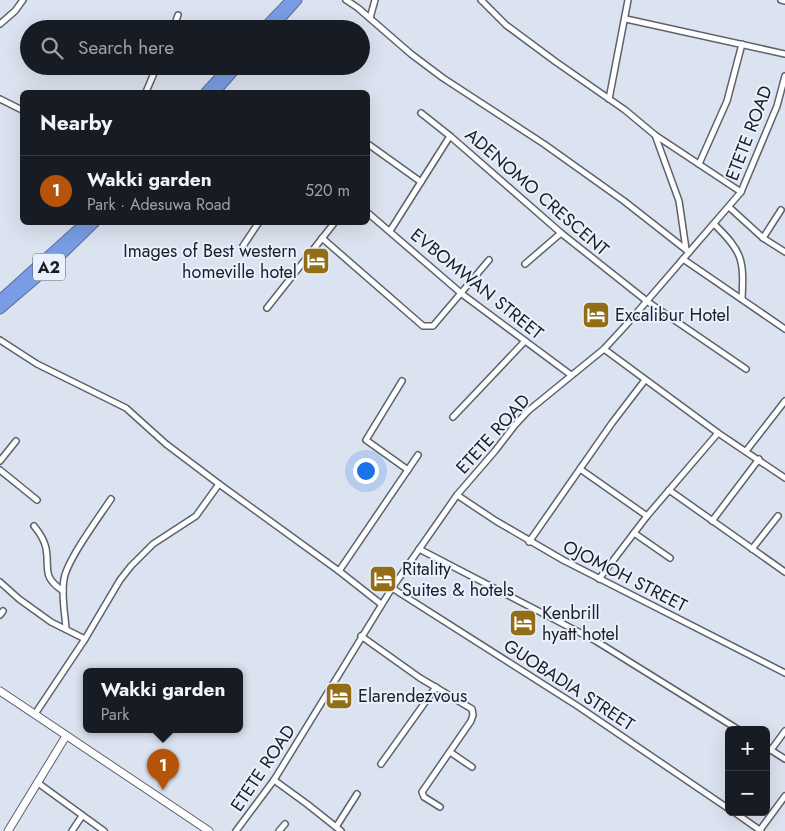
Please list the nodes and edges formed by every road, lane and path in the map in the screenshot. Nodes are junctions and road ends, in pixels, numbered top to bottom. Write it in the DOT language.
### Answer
graph roads {
  1 [pos="23,0"];
  2 [pos="291,0"];
  3 [pos="297,0"];
  4 [pos="346,0"];
  5 [pos="375,0"];
  6 [pos="481,0"];
  7 [pos="628,0"];
  8 [pos="781,0"];
  9 [pos="785,1"];
  10 [pos="178,15"];
  11 [pos="370,18"];
  12 [pos="626,19"];
  13 [pos="176,20"];
  14 [pos="272,20"];
  15 [pos="279,20"];
  16 [pos="0,24"];
  17 [pos="742,44"];
  18 [pos="785,54"];
  19 [pos="153,75"];
  20 [pos="222,75"];
  21 [pos="230,75"];
  22 [pos="785,76"];
  23 [pos="147,90"];
  24 [pos="208,90"];
  25 [pos="217,90"];
  26 [pos="0,99"];
  27 [pos="609,99"];
  28 [pos="777,106"];
  29 [pos="785,108"];
  30 [pos="20,109"];
  31 [pos="421,113"];
  32 [pos="655,135"];
  33 [pos="450,136"];
  34 [pos="370,145"];
  35 [pos="699,164"];
  36 [pos="421,182"];
  37 [pos="741,192"];
  38 [pos="729,207"];
  39 [pos="781,210"];
  40 [pos="370,215"];
  41 [pos="714,224"];
  42 [pos="83,225"];
  43 [pos="92,225"];
  44 [pos="257,225"];
  45 [pos="333,225"];
  46 [pos="390,231"];
  47 [pos="561,233"];
  48 [pos="322,238"];
  49 [pos="763,238"];
  50 [pos="243,246"];
  51 [pos="688,250"];
  52 [pos="785,252"];
  53 [pos="683,259"];
  54 [pos="489,260"];
  55 [pos="525,264"];
  56 [pos="45,265"];
  57 [pos="462,294"];
  58 [pos="742,299"];
  59 [pos="0,300"];
  60 [pos="648,302"];
  61 [pos="267,308"];
  62 [pos="0,310"];
  63 [pos="785,329"];
  64 [pos="0,340"];
  65 [pos="525,341"];
  66 [pos="604,349"];
  67 [pos="746,369"];
  68 [pos="571,375"];
  69 [pos="645,380"];
  70 [pos="402,381"];
  71 [pos="785,401"];
  72 [pos="453,416"];
  73 [pos="718,433"];
  74 [pos="16,441"];
  75 [pos="746,451"];
  76 [pos="418,455"];
  77 [pos="758,459"];
  78 [pos="0,461"];
  79 [pos="580,469"];
  80 [pos="0,470"];
  81 [pos="408,470"];
  82 [pos="785,478"];
  83 [pos="219,484"];
  84 [pos="669,490"];
  85 [pos="457,495"];
  86 [pos="111,499"];
  87 [pos="37,500"];
  88 [pos="647,516"];
  89 [pos="778,516"];
  90 [pos="712,521"];
  91 [pos="34,526"];
  92 [pos="634,533"];
  93 [pos="529,542"];
  94 [pos="418,549"];
  95 [pos="752,549"];
  96 [pos="670,558"];
  97 [pos="339,571"];
  98 [pos="785,572"];
  99 [pos="599,580"];
  100 [pos="0,582"];
  101 [pos="392,588"];
  102 [pos="63,591"];
  103 [pos="381,604"];
  104 [pos="66,629"];
  105 [pos="361,636"];
  106 [pos="85,639"];
  107 [pos="785,673"];
  108 [pos="436,687"];
  109 [pos="0,690"];
  110 [pos="35,714"];
  111 [pos="732,726"];
  112 [pos="785,731"];
  113 [pos="66,736"];
  114 [pos="770,747"];
  115 [pos="770,749"];
  116 [pos="450,752"];
  117 [pos="785,759"];
  118 [pos="381,764"];
  119 [pos="472,767"];
  120 [pos="274,780"];
  121 [pos="38,783"];
  122 [pos="357,794"];
  123 [pos="785,796"];
  124 [pos="725,806"];
  125 [pos="440,807"];
  126 [pos="82,816"];
  127 [pos="740,816"];
  128 [pos="285,824"];
  129 [pos="339,829"];
  130 [pos="8,831"];
  131 [pos="72,831"];
  132 [pos="104,831"];
  133 [pos="209,831"];
  134 [pos="236,831"];
  135 [pos="278,831"];
  136 [pos="761,831"];
  1 -- 16 [label="street"];
  2 -- 14 [label="highway"];
  3 -- 15 [label="highway"];
  4 -- 11 [label="street"];
  5 -- 11 [label="street"];
  6 -- 27 [label="street"];
  7 -- 12 [label="street"];
  8 -- 9 [label="street"];
  10 -- 13 [label="street"];
  11 -- 51 [label="street"];
  12 -- 17 [label="street"];
  12 -- 27 [label="street"];
  17 -- 18 [label="street"];
  17 -- 35 [label="street"];
  19 -- 23 [label="street"];
  20 -- 24 [label="highway"];
  21 -- 25 [label="highway"];
  22 -- 28 [label="street, ETETE ROAD"];
  26 -- 30 [label="street"];
  27 -- 32 [label="street"];
  28 -- 29 [label="street"];
  28 -- 37 [label="street, ETETE ROAD"];
  31 -- 33 [label="street"];
  32 -- 35 [label="street"];
  32 -- 51 [label="street"];
  33 -- 36 [label="street, ADENOMO CRESCENT"];
  33 -- 47 [label="street, ADENOMO CRESCENT"];
  34 -- 36 [label="street"];
  35 -- 37 [label="street"];
  36 -- 46 [label="street, ADENOMO CRESCENT"];
  37 -- 38 [label="street, ETETE ROAD"];
  38 -- 41 [label="street, ETETE ROAD"];
  38 -- 49 [label="street"];
  39 -- 49 [label="street"];
  40 -- 46 [label="street, EVBOMWAN STREET"];
  41 -- 51 [label="street, ETETE ROAD"];
  41 -- 58 [label="street"];
  42 -- 56 [label="highway, A2"];
  43 -- 56 [label="highway, A2"];
  44 -- 50 [label="street"];
  45 -- 48 [label="street"];
  46 -- 57 [label="street, EVBOMWAN STREET"];
  47 -- 55 [label="street"];
  47 -- 60 [label="street, ADENOMO CRESCENT"];
  48 -- 57 [label="street"];
  48 -- 61 [label="street"];
  49 -- 52 [label="street"];
  51 -- 53 [label="street, ETETE ROAD"];
  53 -- 58 [label="street"];
  53 -- 60 [label="street, ETETE ROAD"];
  54 -- 57 [label="street"];
  56 -- 59 [label="highway, A2"];
  56 -- 62 [label="highway, A2"];
  57 -- 65 [label="street, EVBOMWAN STREET"];
  58 -- 63 [label="street"];
  60 -- 66 [label="street, ETETE ROAD"];
  60 -- 67 [label="street, ADENOMO CRESCENT"];
  64 -- 83 [label="street"];
  65 -- 68 [label="street, EVBOMWAN STREET"];
  65 -- 72 [label="street"];
  66 -- 68 [label="street, ETETE ROAD"];
  66 -- 69 [label="street"];
  68 -- 85 [label="street, ETETE ROAD"];
  69 -- 73 [label="street"];
  69 -- 79 [label="street"];
  70 -- 81 [label="street"];
  71 -- 75 [label="street"];
  73 -- 75 [label="street"];
  73 -- 84 [label="street"];
  74 -- 78 [label="street"];
  75 -- 77 [label="street"];
  76 -- 81 [label="street"];
  77 -- 82 [label="street"];
  77 -- 90 [label="street"];
  79 -- 88 [label="street"];
  79 -- 93 [label="street"];
  80 -- 87 [label="street"];
  81 -- 97 [label="street"];
  83 -- 97 [label="street"];
  83 -- 106 [label="street"];
  84 -- 88 [label="street"];
  84 -- 90 [label="street"];
  85 -- 93 [label="street, OJOMOH STREET"];
  85 -- 94 [label="street, ETETE ROAD"];
  86 -- 102 [label="street"];
  88 -- 92 [label="street"];
  89 -- 95 [label="street"];
  90 -- 95 [label="street"];
  91 -- 102 [label="street"];
  92 -- 96 [label="street"];
  92 -- 99 [label="street"];
  93 -- 99 [label="street, OJOMOH STREET"];
  94 -- 101 [label="street, ETETE ROAD"];
  94 -- 111 [label="street"];
  95 -- 98 [label="street"];
  97 -- 103 [label="street"];
  99 -- 107 [label="street, OJOMOH STREET"];
  100 -- 104 [label="street"];
  101 -- 103 [label="street, ETETE ROAD"];
  101 -- 124 [label="street, GUOBADIA STREET"];
  102 -- 104 [label="street"];
  103 -- 105 [label="street, ETETE ROAD"];
  104 -- 106 [label="street"];
  105 -- 108 [label="street"];
  105 -- 120 [label="street, ETETE ROAD"];
  106 -- 110 [label="street"];
  108 -- 116 [label="street"];
  108 -- 118 [label="street"];
  109 -- 110 [label="street"];
  110 -- 113 [label="street"];
  112 -- 114 [label="street"];
  113 -- 121 [label="street"];
  113 -- 133 [label="street"];
  115 -- 117 [label="street"];
  116 -- 119 [label="street"];
  116 -- 125 [label="street"];
  120 -- 129 [label="street"];
  120 -- 134 [label="street, ETETE ROAD"];
  121 -- 126 [label="street"];
  121 -- 130 [label="street"];
  122 -- 129 [label="street"];
  123 -- 136 [label="street"];
  126 -- 131 [label="street"];
  126 -- 132 [label="street"];
  127 -- 136 [label="street"];
  128 -- 135 [label="street"];
}
